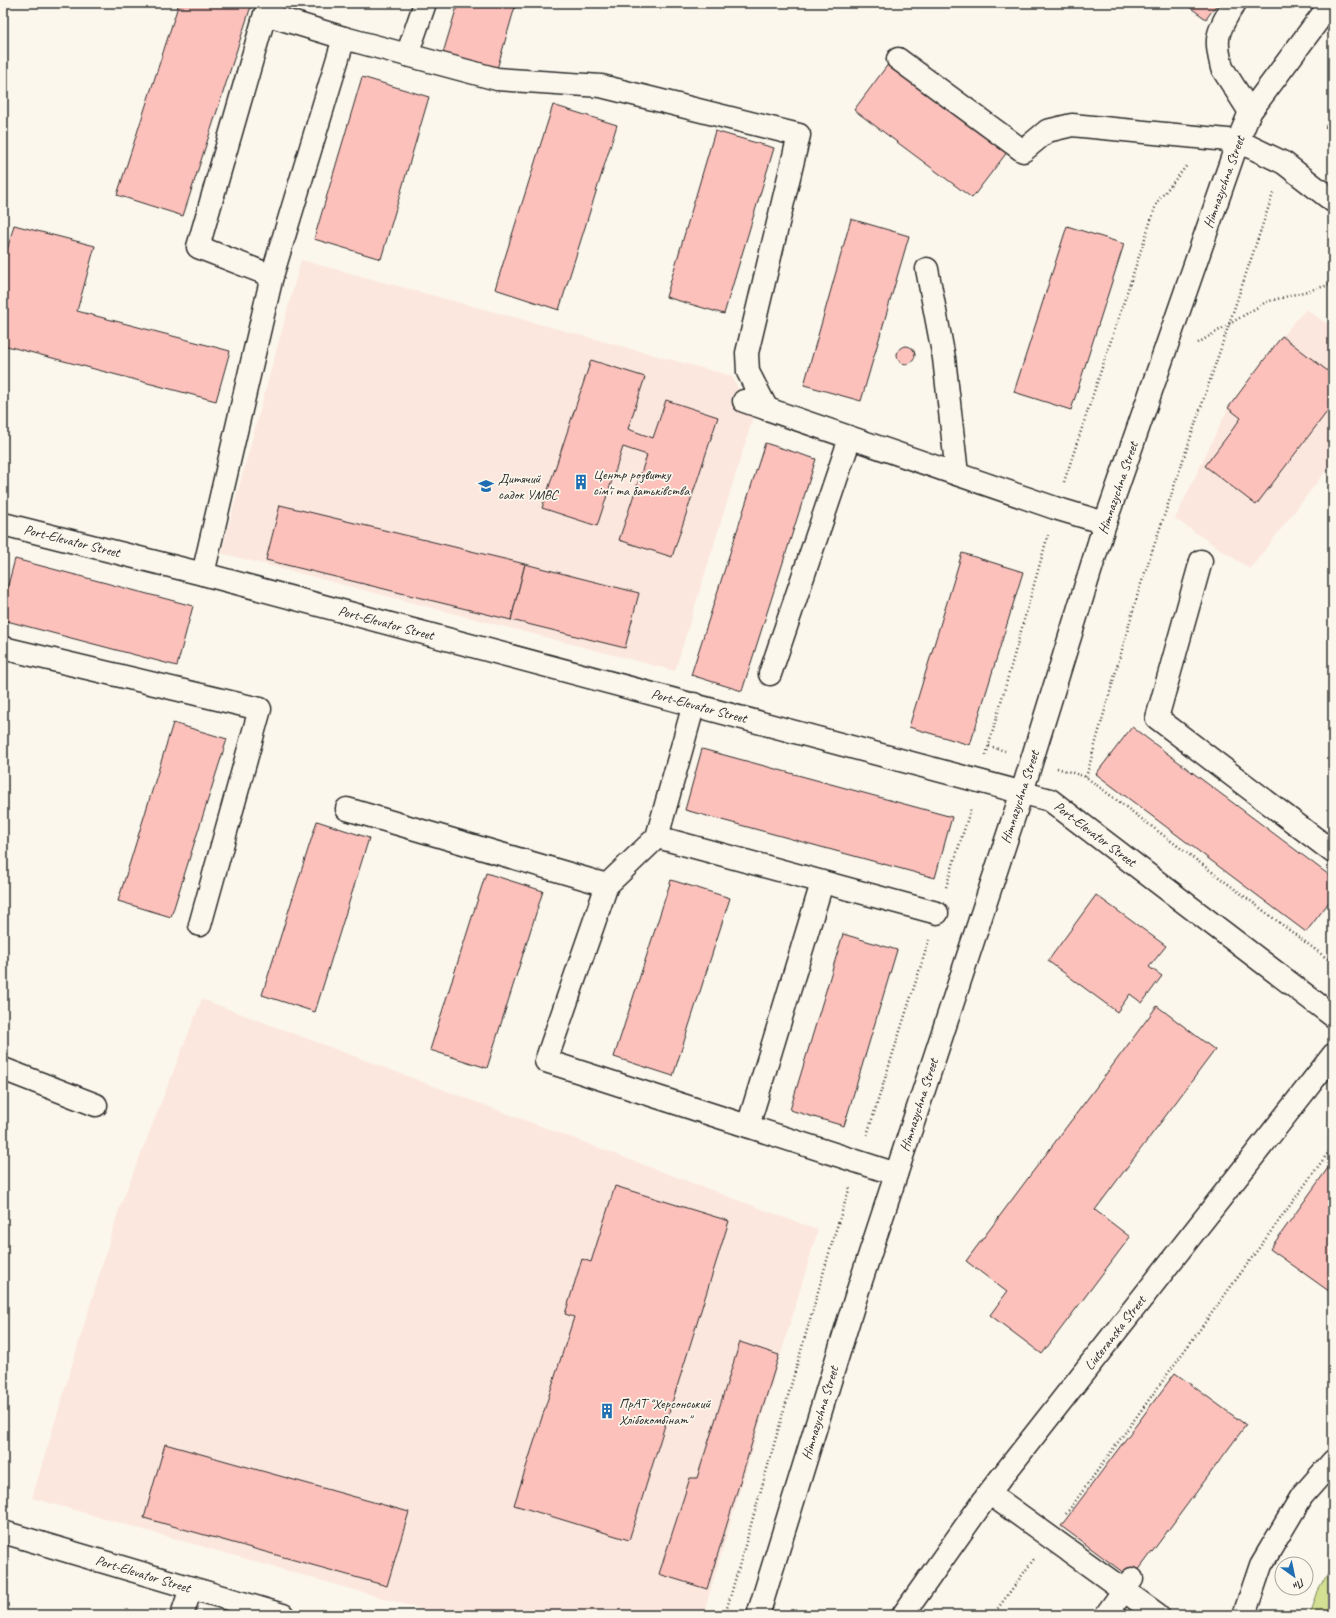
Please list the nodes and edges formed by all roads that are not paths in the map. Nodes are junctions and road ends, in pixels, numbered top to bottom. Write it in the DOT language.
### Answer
graph roads {
  1 [pos="425,3"];
  2 [pos="1235,3"];
  3 [pos="1332,3"];
  4 [pos="344,38"];
  5 [pos="407,55"];
  6 [pos="898,59"];
  7 [pos="1250,112"];
  8 [pos="1238,140"];
  9 [pos="1333,201"];
  10 [pos="927,268"];
  11 [pos="272,276"];
  12 [pos="744,401"];
  13 [pos="768,409"];
  14 [pos="850,438"];
  15 [pos="957,474"];
  16 [pos="1105,523"];
  17 [pos="3,524"];
  18 [pos="1201,561"];
  19 [pos="204,574"];
  20 [pos="3,648"];
  21 [pos="770,674"];
  22 [pos="694,704"];
  23 [pos="1022,792"];
  24 [pos="347,808"];
  25 [pos="657,837"];
  26 [pos="1333,852"];
  27 [pos="822,883"];
  28 [pos="608,884"];
  29 [pos="937,913"];
  30 [pos="200,925"];
  31 [pos="1333,1016"];
  32 [pos="1333,1055"];
  33 [pos="3,1070"];
  34 [pos="96,1105"];
  35 [pos="748,1126"];
  36 [pos="896,1174"];
  37 [pos="1333,1461"];
  38 [pos="989,1493"];
  39 [pos="3,1532"];
  40 [pos="1128,1584"];
  41 [pos="191,1588"];
  42 [pos="182,1615"];
  43 [pos="283,1615"];
  44 [pos="758,1615"];
  45 [pos="903,1615"];
  46 [pos="1106,1615"];
  47 [pos="1158,1615"];
  48 [pos="1244,1615"];
  1 -- 5 [label="street"];
  2 -- 7 [label="street"];
  3 -- 7 [label="street, Himnazychna Street"];
  4 -- 5 [label="street"];
  4 -- 11 [label="street"];
  4 -- 11 [label="street"];
  5 -- 13 [label="street"];
  6 -- 8 [label="street"];
  7 -- 8 [label="street, Himnazychna Street"];
  8 -- 9 [label="street"];
  8 -- 16 [label="street, Himnazychna Street"];
  10 -- 15 [label="street"];
  11 -- 19 [label="street"];
  12 -- 13 [label="street"];
  13 -- 14 [label="street"];
  14 -- 15 [label="street"];
  14 -- 21 [label="street"];
  15 -- 16 [label="street"];
  16 -- 23 [label="street, Himnazychna Street"];
  17 -- 19 [label="street, Port-Elevator Street"];
  18 -- 26 [label="street"];
  19 -- 22 [label="street, Port-Elevator Street"];
  20 -- 30 [label="street"];
  22 -- 23 [label="street, Port-Elevator Street"];
  22 -- 25 [label="street"];
  23 -- 31 [label="street, Port-Elevator Street"];
  23 -- 36 [label="street, Himnazychna Street"];
  24 -- 28 [label="street"];
  25 -- 27 [label="street"];
  25 -- 28 [label="street"];
  27 -- 29 [label="street"];
  27 -- 35 [label="street"];
  28 -- 35 [label="street"];
  32 -- 38 [label="street, Liuteranska Street"];
  33 -- 34 [label="street"];
  35 -- 36 [label="street"];
  36 -- 44 [label="street, Himnazychna Street"];
  37 -- 48 [label="street"];
  38 -- 40 [label="street"];
  38 -- 45 [label="street, Liuteranska Street"];
  39 -- 41 [label="street, Port-Elevator Street"];
  40 -- 46 [label="street"];
  40 -- 47 [label="street"];
  41 -- 42 [label="street"];
  41 -- 43 [label="street, Port-Elevator Street"];
}
